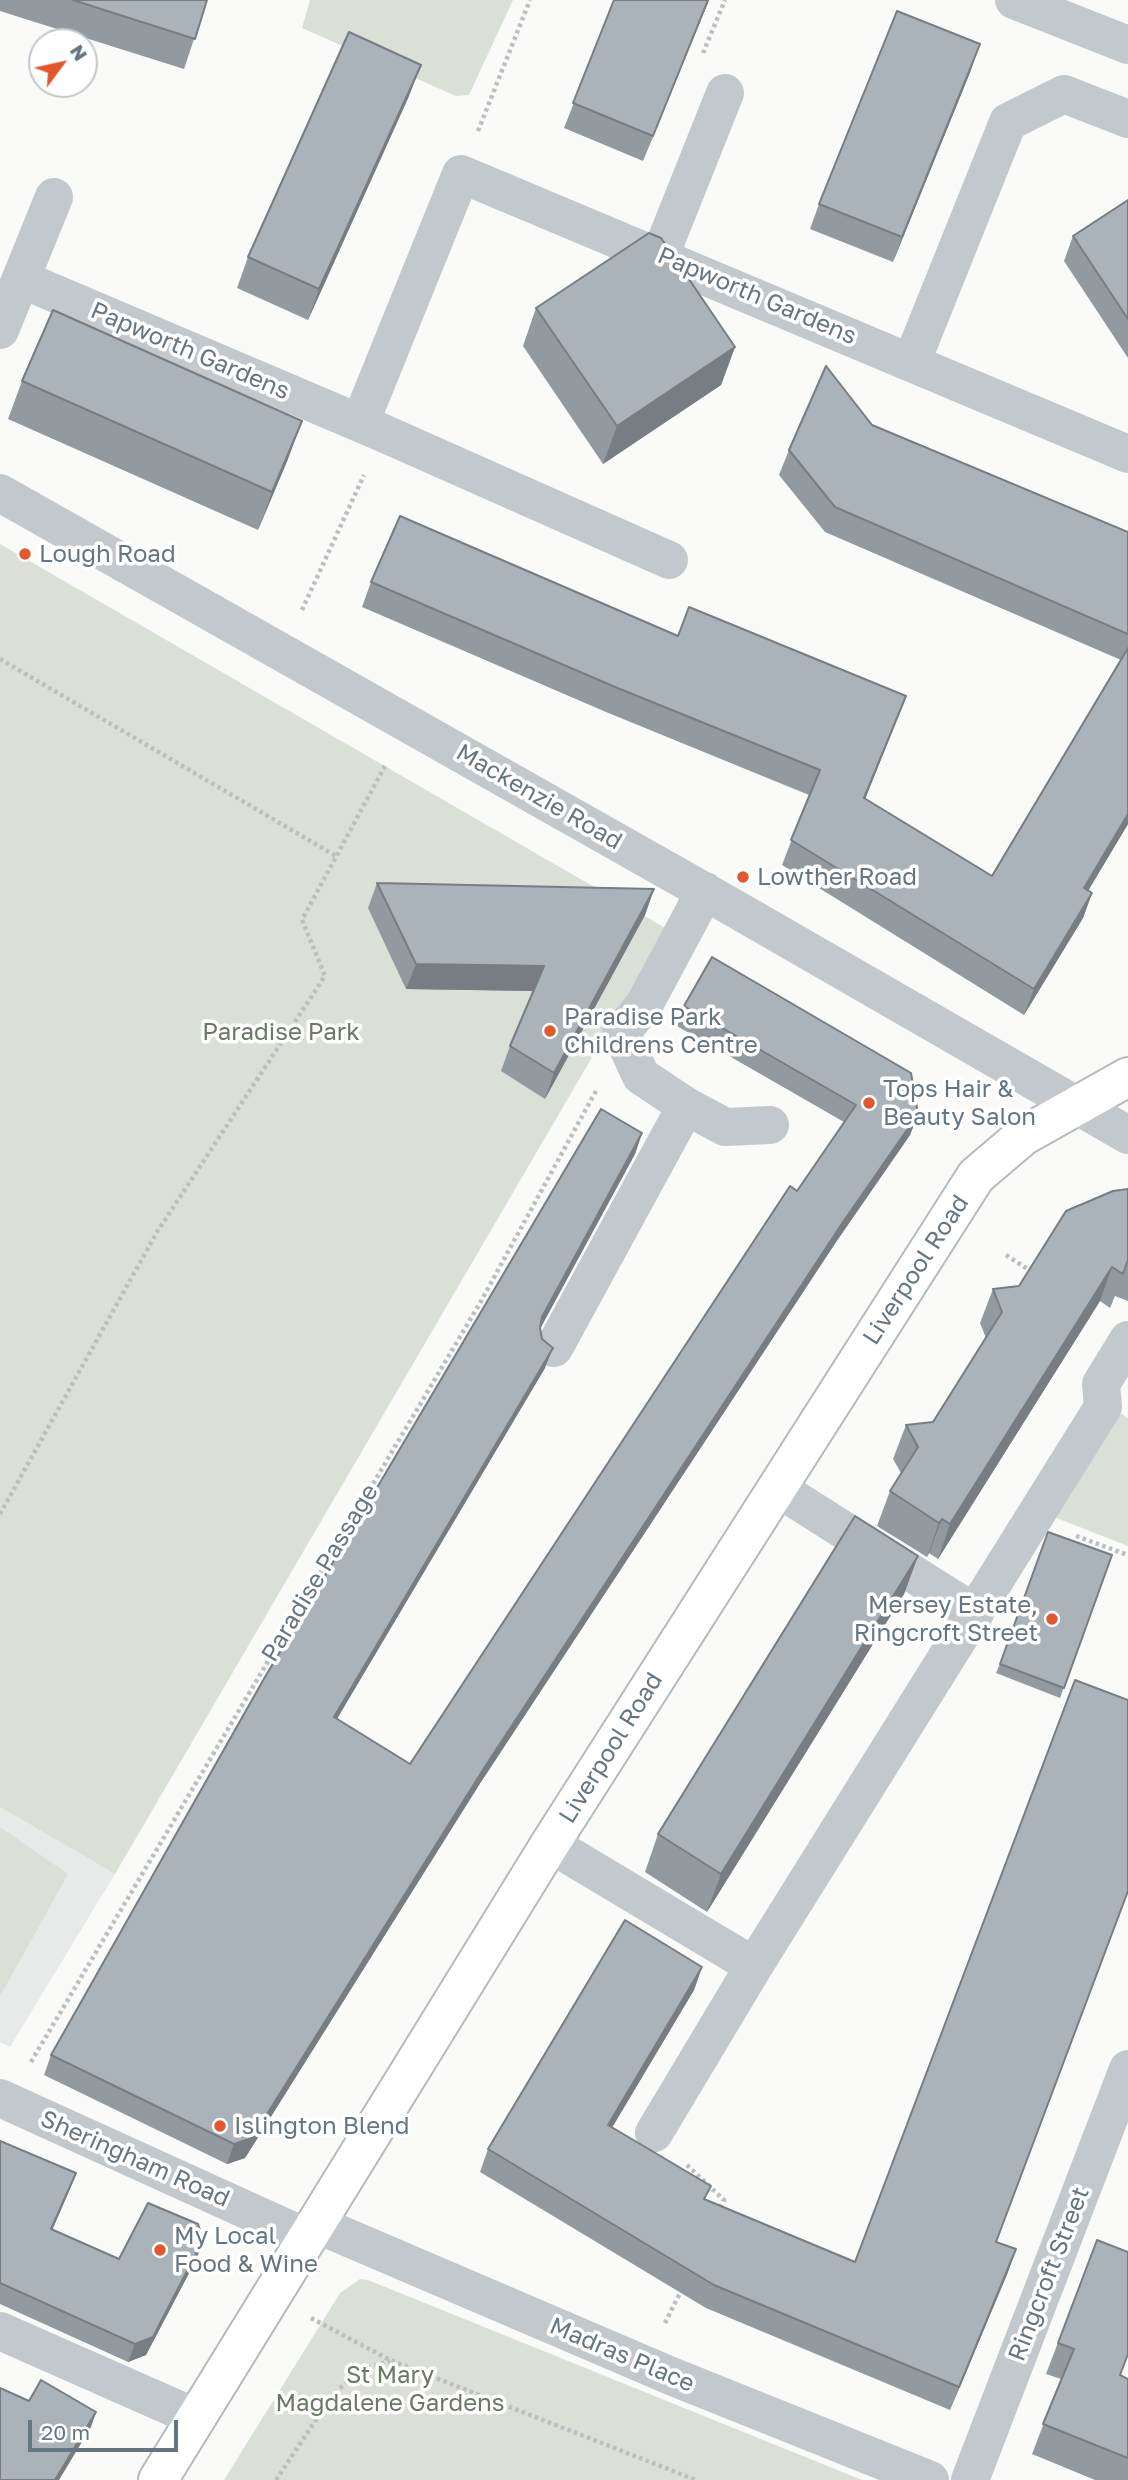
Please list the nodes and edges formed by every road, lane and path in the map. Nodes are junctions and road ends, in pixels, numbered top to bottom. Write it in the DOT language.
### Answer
graph roads {
  1 [pos="530,0"];
  2 [pos="1014,0"];
  3 [pos="1128,44"];
  4 [pos="725,93"];
  5 [pos="1128,119"];
  6 [pos="461,174"];
  7 [pos="54,197"];
  8 [pos="660,256"];
  9 [pos="21,279"];
  10 [pos="0,330"];
  11 [pos="929,368"];
  12 [pos="372,428"];
  13 [pos="1128,454"];
  14 [pos="0,493"];
  15 [pos="669,560"];
  16 [pos="299,615"];
  17 [pos="0,659"];
  18 [pos="409,723"];
  19 [pos="336,856"];
  20 [pos="705,891"];
  21 [pos="604,1077"];
  22 [pos="1128,1077"];
  23 [pos="1076,1104"];
  24 [pos="686,1106"];
  25 [pos="770,1125"];
  26 [pos="1128,1135"];
  27 [pos="1006,1255"];
  28 [pos="1039,1278"];
  29 [pos="1128,1340"];
  30 [pos="554,1348"];
  31 [pos="776,1488"];
  32 [pos="0,1514"];
  33 [pos="1033,1520"];
  34 [pos="1128,1555"];
  35 [pos="975,1613"];
  36 [pos="550,1844"];
  37 [pos="754,1966"];
  38 [pos="1128,2069"];
  39 [pos="4,2100"];
  40 [pos="654,2133"];
  41 [pos="718,2212"];
  42 [pos="312,2231"];
  43 [pos="685,2283"];
  44 [pos="272,2297"];
  45 [pos="0,2331"];
  46 [pos="390,2360"];
  47 [pos="646,2365"];
  48 [pos="197,2418"];
  49 [pos="158,2480"];
  50 [pos="276,2480"];
  51 [pos="696,2480"];
  52 [pos="930,2480"];
  53 [pos="970,2480"];
  1 -- 6 [label="path"];
  2 -- 3 [label="street"];
  4 -- 8 [label="street"];
  5 -- 11 [label="street"];
  6 -- 8 [label="street, Papworth Gardens"];
  6 -- 12 [label="street"];
  7 -- 9 [label="street"];
  8 -- 11 [label="street, Papworth Gardens"];
  9 -- 10 [label="street"];
  9 -- 12 [label="street, Papworth Gardens"];
  11 -- 13 [label="street, Papworth Gardens"];
  12 -- 15 [label="street, Papworth Gardens"];
  12 -- 16 [label="path"];
  14 -- 18 [label="street, Mackenzie Road"];
  17 -- 19 [label="path"];
  18 -- 19 [label="path"];
  18 -- 20 [label="street, Mackenzie Road"];
  19 -- 32 [label="path"];
  20 -- 23 [label="street, Mackenzie Road"];
  20 -- 24 [label="street"];
  21 -- 39 [label="path, Paradise Passage"];
  22 -- 23 [label="main road, Liverpool Road"];
  23 -- 26 [label="street, Mackenzie Road"];
  23 -- 31 [label="main road, Liverpool Road"];
  24 -- 25 [label="street"];
  24 -- 30 [label="street"];
  27 -- 28 [label="path"];
  29 -- 33 [label="street"];
  31 -- 35 [label="street"];
  31 -- 36 [label="main road, Liverpool Road"];
  33 -- 34 [label="path"];
  33 -- 35 [label="street"];
  35 -- 37 [label="street"];
  36 -- 37 [label="street"];
  36 -- 42 [label="main road, Liverpool Road"];
  37 -- 40 [label="street"];
  38 -- 53 [label="street, Ringcroft Street"];
  39 -- 42 [label="street, Sheringham Road"];
  40 -- 41 [label="path"];
  42 -- 44 [label="main road, Liverpool Road"];
  42 -- 47 [label="street, Madras Place"];
  43 -- 47 [label="path"];
  44 -- 46 [label="path"];
  44 -- 48 [label="main road, Liverpool Road"];
  45 -- 48 [label="street"];
  46 -- 50 [label="path"];
  46 -- 51 [label="path"];
  47 -- 52 [label="street, Madras Place"];
  48 -- 49 [label="main road, Liverpool Road"];
}
